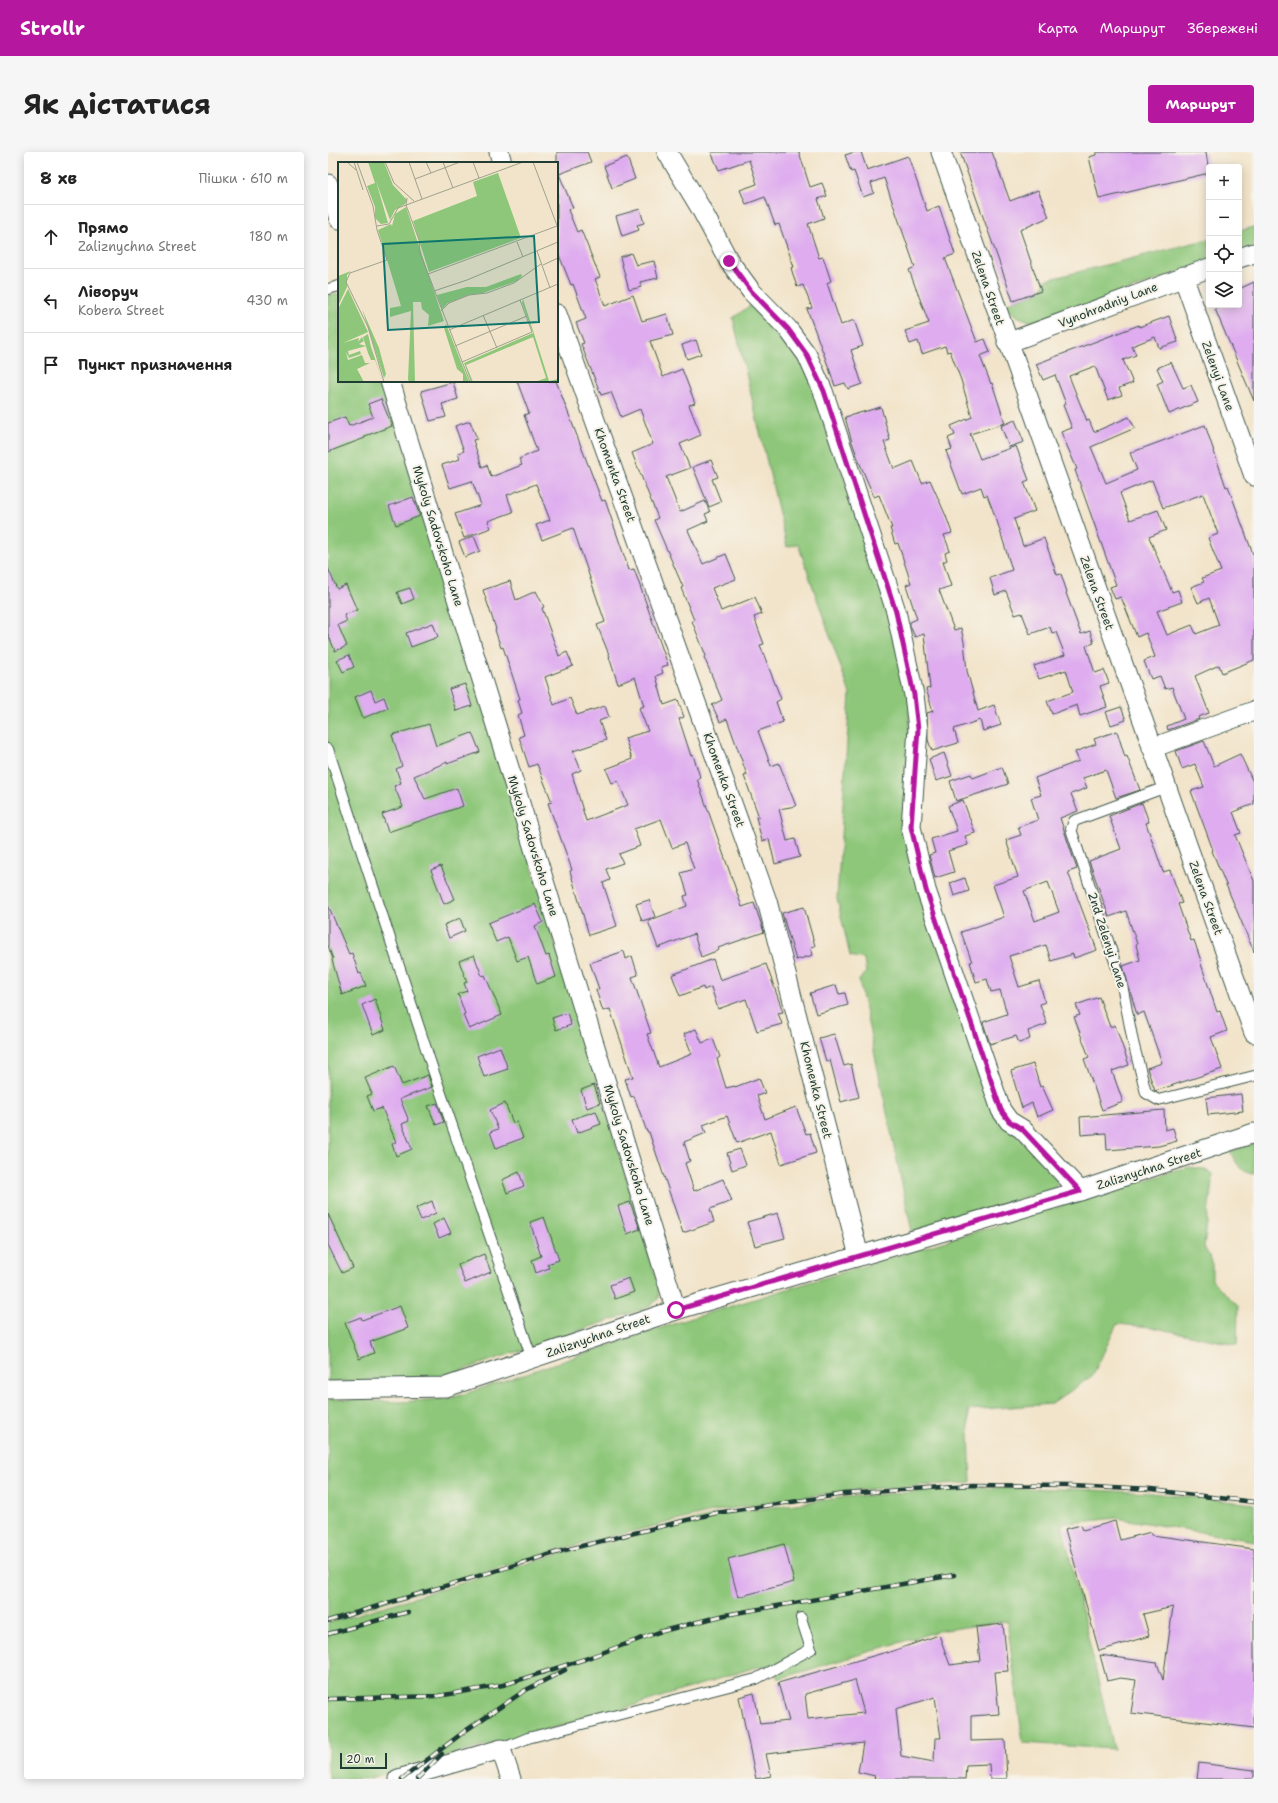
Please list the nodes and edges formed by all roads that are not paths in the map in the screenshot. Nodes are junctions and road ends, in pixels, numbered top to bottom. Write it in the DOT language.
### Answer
graph roads {
  1 [pos="498,152"];
  2 [pos="667,152"];
  3 [pos="941,152"];
  4 [pos="502,162"];
  5 [pos="328,184"];
  6 [pos="338,216"];
  7 [pos="1254,252"];
  8 [pos="1242,257"];
  9 [pos="1206,269"];
  10 [pos="1183,276"];
  11 [pos="338,286"];
  12 [pos="328,289"];
  13 [pos="558,317"];
  14 [pos="1008,343"];
  15 [pos="390,382"];
  16 [pos="1254,476"];
  17 [pos="1254,711"];
  18 [pos="1152,748"];
  19 [pos="328,749"];
  20 [pos="1166,787"];
  21 [pos="1254,1034"];
  22 [pos="1254,1076"];
  23 [pos="1254,1133"];
  24 [pos="1080,1191"];
  25 [pos="859,1256"];
  26 [pos="676,1310"];
  27 [pos="532,1359"];
  28 [pos="328,1389"];
  29 [pos="801,1618"];
  30 [pos="501,1749"];
  31 [pos="398,1779"];
  32 [pos="511,1779"];
  1 -- 4 [label="street"];
  2 -- 24 [label="street"];
  3 -- 14 [label="street, Zelena Street"];
  5 -- 6 [label="street"];
  7 -- 8 [label="street"];
  9 -- 10 [label="street, Vynohradniy Lane"];
  10 -- 14 [label="street, Vynohradniy Lane"];
  10 -- 16 [label="street, Zelenyi Lane"];
  11 -- 12 [label="lane"];
  13 -- 25 [label="street, Khomenka Street"];
  14 -- 18 [label="street, Zelena Street"];
  15 -- 26 [label="street, Mykoly Sadovskoho Lane"];
  17 -- 18 [label="street"];
  18 -- 20 [label="street, Zelena Street"];
  19 -- 27 [label="lane"];
  20 -- 21 [label="street, Zelena Street"];
  20 -- 22 [label="lane, 2nd Zelenyi Lane"];
  23 -- 24 [label="street, Zaliznychna Street"];
  24 -- 25 [label="street, Zaliznychna Street"];
  25 -- 26 [label="street, Zaliznychna Street"];
  26 -- 27 [label="street, Zaliznychna Street"];
  27 -- 28 [label="street, Zaliznychna Street"];
  29 -- 30 [label="lane"];
  30 -- 31 [label="street"];
  30 -- 32 [label="street"];
}
